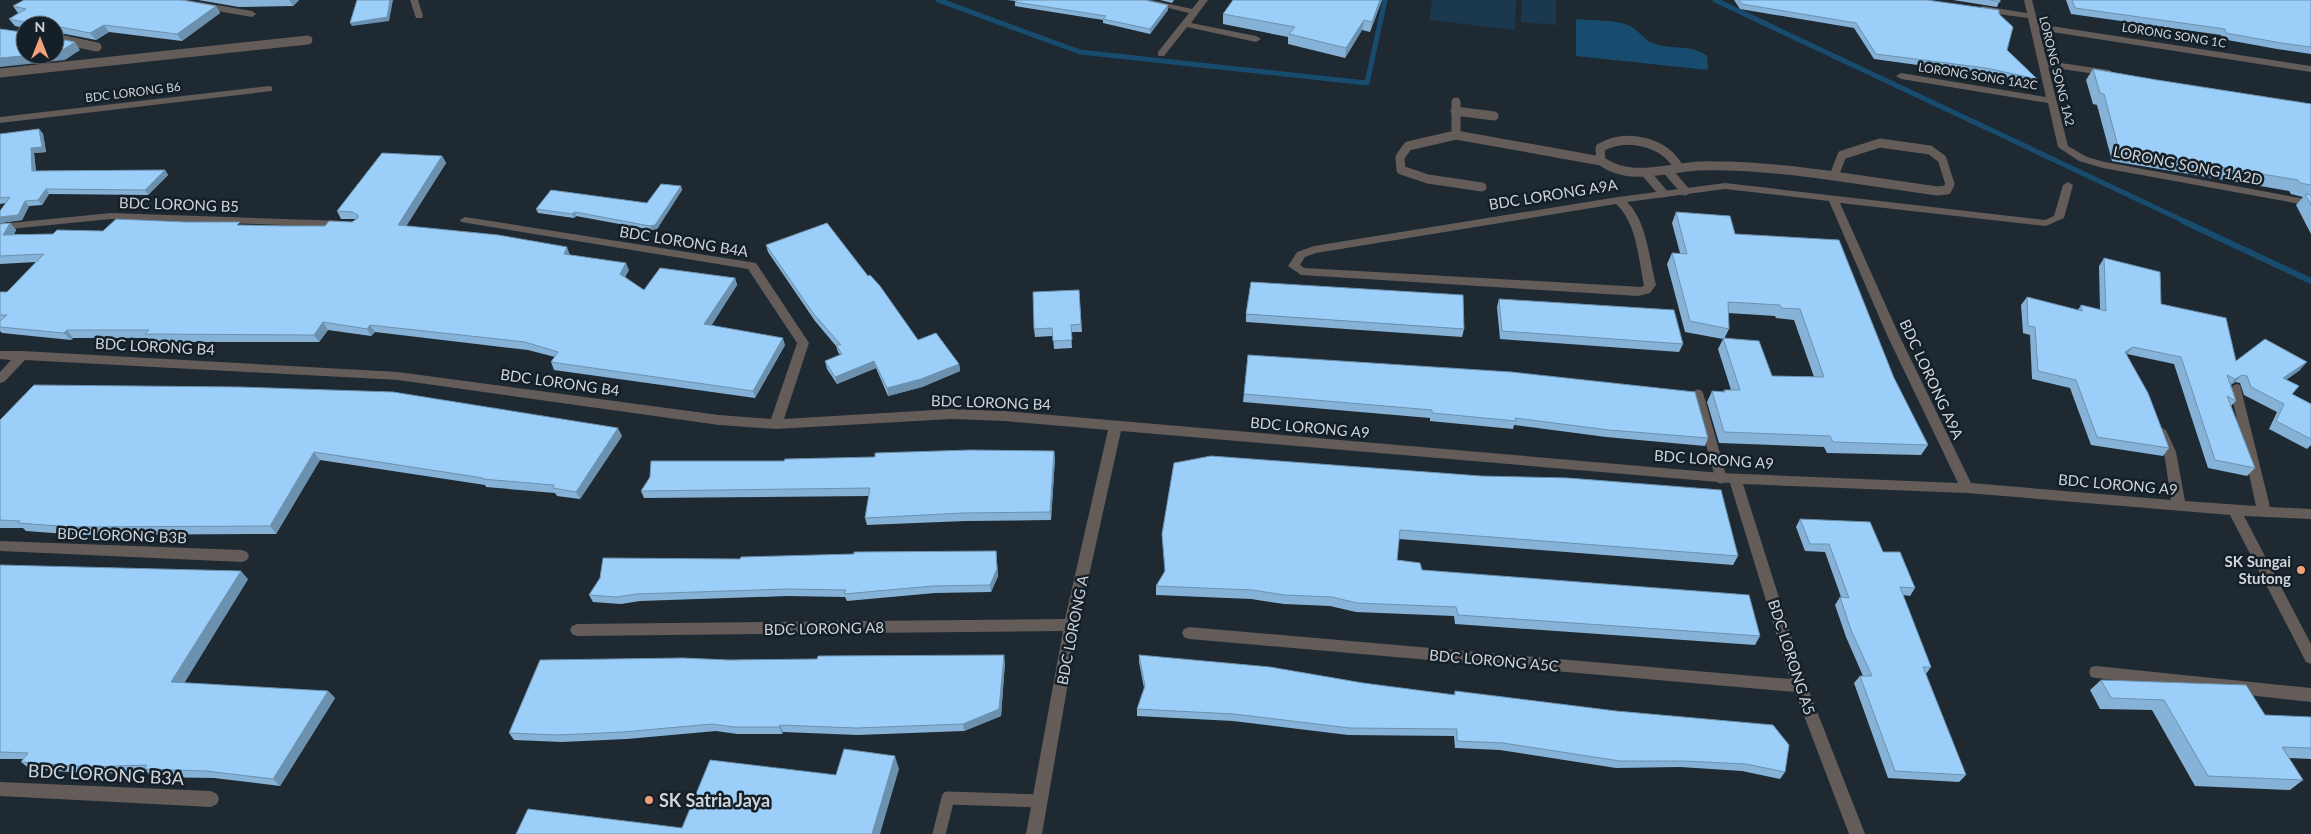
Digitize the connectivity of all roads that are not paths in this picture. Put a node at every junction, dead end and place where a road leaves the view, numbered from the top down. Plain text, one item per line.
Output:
1 (172, 0) edge
2 (414, 0) edge
3 (1139, 0) edge
4 (1204, 0) edge
5 (2028, 0) edge
6 (1972, 7) edge
7 (1194, 12) junction
8 (252, 14) dead end
9 (418, 16) dead end
10 (2031, 16) junction
11 (1185, 24) junction
12 (2034, 26) junction
13 (1256, 39) dead end
14 (65, 40) edge
15 (308, 40) dead end
16 (97, 47) dead end
17 (1161, 54) dead end
18 (2043, 63) junction
19 (2311, 70) edge
20 (0, 74) edge
21 (2119, 75) edge
22 (1901, 76) dead end
23 (269, 89) dead end
24 (2052, 101) junction
25 (1494, 116) dead end
26 (0, 120) edge
27 (1456, 135) junction
28 (2063, 147) joint
29 (1601, 161) junction
30 (1679, 168) junction
31 (1667, 170) junction
32 (1646, 173) junction
33 (1834, 176) junction
34 (2068, 185) dead end
35 (1482, 187) dead end
36 (1685, 191) junction
37 (1663, 193) junction
38 (1618, 200) junction
39 (1834, 200) junction
40 (2311, 203) edge
41 (465, 220) dead end
42 (356, 224) edge
43 (0, 227) edge
44 (0, 355) edge
45 (23, 355) junction
46 (0, 379) edge
47 (2236, 388) edge
48 (1698, 395) edge
49 (2156, 418) edge
50 (776, 424) junction
51 (1115, 427) junction
52 (1728, 478) junction
53 (1967, 488) junction
54 (2179, 506) junction
55 (2234, 510) junction
56 (2264, 511) junction
57 (2311, 514) edge
58 (0, 546) edge
59 (242, 556) dead end
60 (1071, 625) junction
61 (577, 630) dead end
62 (1189, 633) dead end
63 (2311, 658) edge
64 (2096, 672) dead end
65 (1800, 686) junction
66 (2311, 695) edge
67 (0, 789) edge
68 (211, 799) dead end
69 (1040, 800) junction
70 (939, 834) edge
71 (1034, 834) edge
72 (1857, 834) edge

1 - 8 street
2 - 9 street
3 - 7 street
4 - 7 street
5 - 10 street, LORONG SONG 1A2
6 - 10 street
7 - 11 street
10 - 12 street, LORONG SONG 1A2
11 - 13 street
11 - 17 street
12 - 18 street, LORONG SONG 1A2
12 - 19 street, LORONG SONG 1C
14 - 16 lane
15 - 20 lane
18 - 21 street
18 - 24 street, LORONG SONG 1A2
22 - 24 street, LORONG SONG 1A2C
23 - 26 street, BDC LORONG B6
24 - 28 street, LORONG SONG 1A2
25 - 27 lane
27 - 29 lane
27 - 35 lane
28 - 40 street, LORONG SONG 1A2D
29 - 30 lane
29 - 32 lane
30 - 31 lane
30 - 33 lane
31 - 32 lane
31 - 36 lane
32 - 37 lane
33 - 33 lane
34 - 39 street, BDC LORONG A9A
36 - 37 street, BDC LORONG A9A
36 - 39 street, BDC LORONG A9A
37 - 38 street, BDC LORONG A9A
38 - 38 street, BDC LORONG A9A
39 - 53 street, BDC LORONG A9A
41 - 50 street, BDC LORONG B4A
42 - 43 street, BDC LORONG B5
44 - 45 street, BDC LORONG B4
45 - 46 street
45 - 50 street, BDC LORONG B4
47 - 56 street
48 - 52 lane
49 - 54 street
50 - 51 street, BDC LORONG B4
51 - 52 street, BDC LORONG A9
51 - 60 street, BDC LORONG A
52 - 53 street, BDC LORONG A9
52 - 65 street, BDC LORONG A5
53 - 54 street, BDC LORONG A9
54 - 55 street, BDC LORONG A9
55 - 56 street, BDC LORONG A9
55 - 63 street
56 - 57 street, BDC LORONG A9
58 - 59 street, BDC LORONG B3B
60 - 61 street, BDC LORONG A8
60 - 69 street, BDC LORONG A
62 - 65 street, BDC LORONG A5C
64 - 66 street
65 - 72 street, BDC LORONG A5
67 - 68 street, BDC LORONG B3A
69 - 70 lane
69 - 71 street, BDC LORONG A

